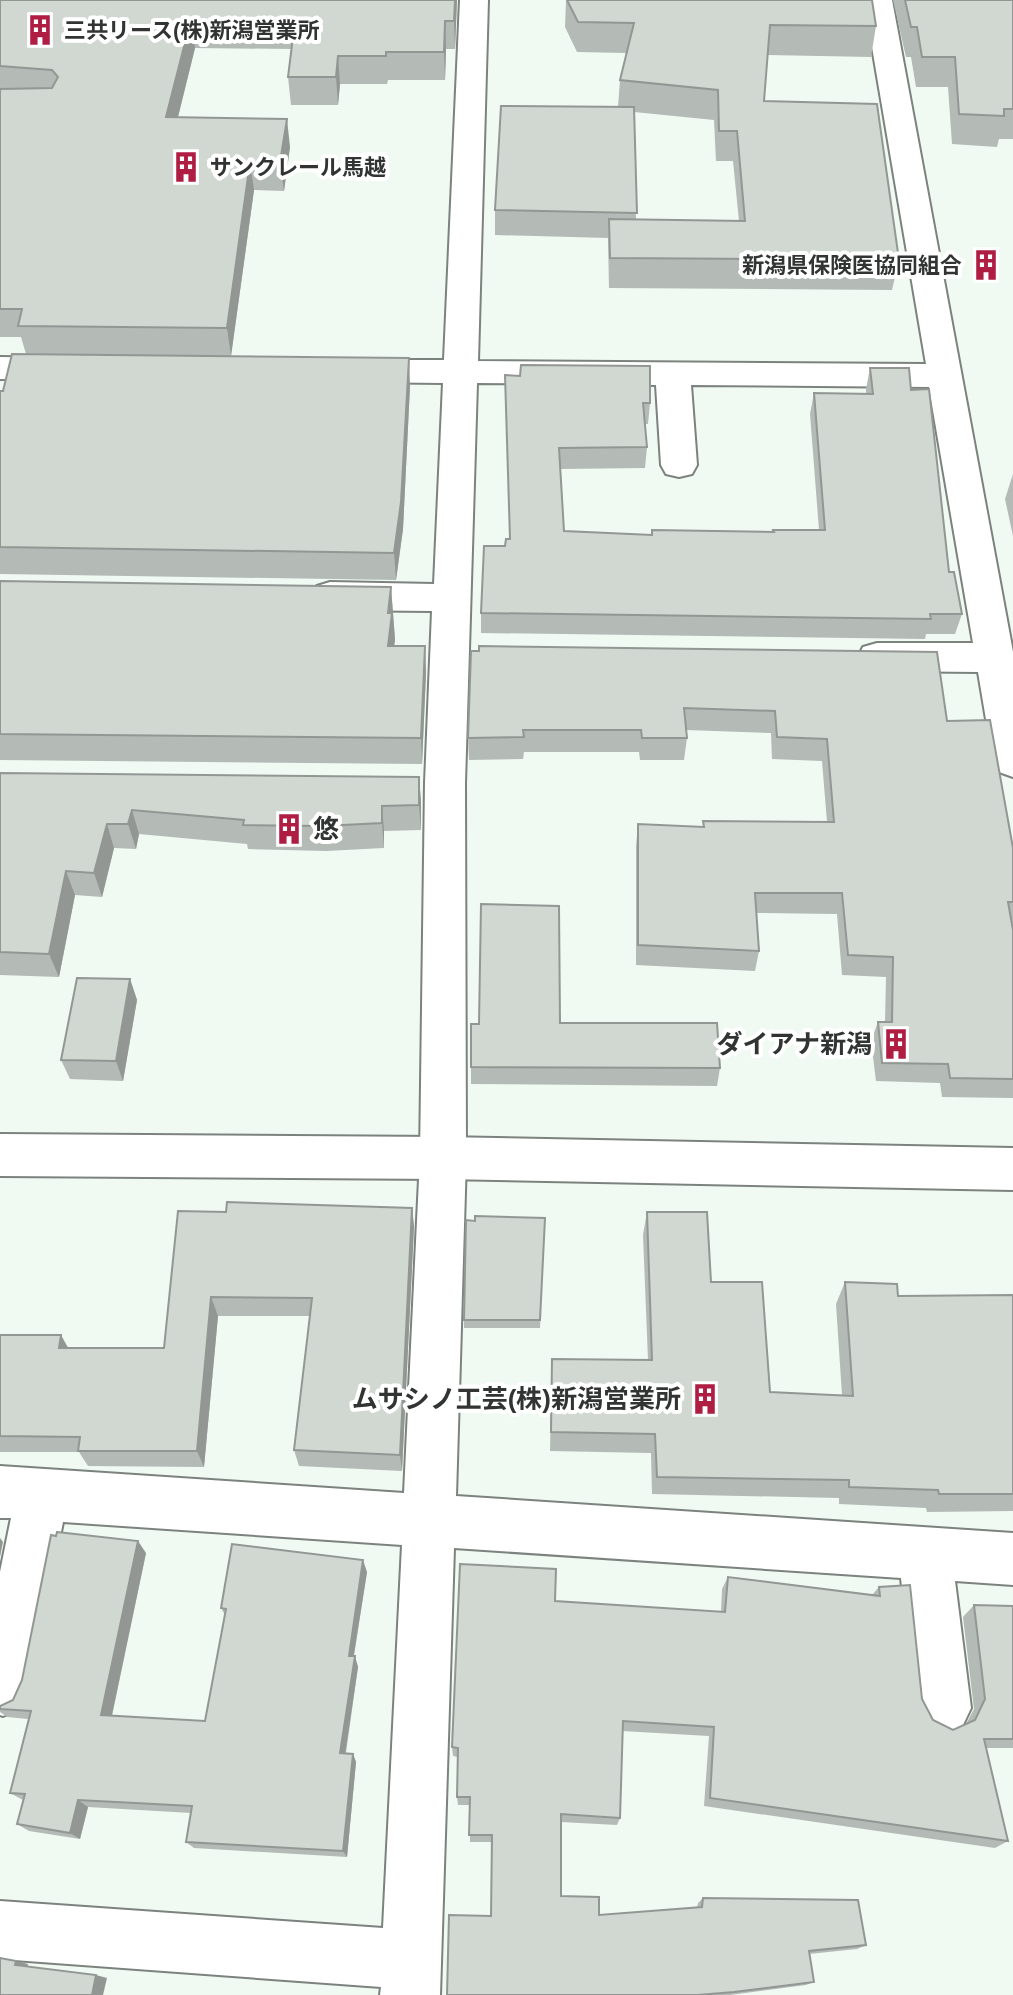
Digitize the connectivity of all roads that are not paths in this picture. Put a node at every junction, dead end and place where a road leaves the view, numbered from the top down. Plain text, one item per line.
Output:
1 (474, 0) edge
2 (878, 0) edge
3 (0, 368) edge
4 (96, 369) edge
5 (318, 371) edge
6 (462, 372) junction
7 (673, 374) junction
8 (944, 376) junction
9 (679, 465) dead end
10 (297, 596) edge
11 (454, 598) junction
12 (835, 656) edge
13 (994, 658) junction
14 (1013, 761) edge
15 (0, 1155) edge
16 (443, 1158) junction
17 (1013, 1169) edge
18 (21, 1494) edge
19 (429, 1522) junction
20 (925, 1554) junction
21 (1013, 1559) edge
22 (3, 1689) dead end
23 (943, 1708) dead end
24 (0, 1930) edge
25 (411, 1978) edge

1 - 6 street
2 - 8 street
3 - 4 street
5 - 6 street
6 - 7 street
6 - 11 street
7 - 8 street
7 - 9 street
8 - 13 street
10 - 11 street
11 - 16 street
12 - 13 street
13 - 14 street
15 - 16 street
16 - 17 street
16 - 19 street
18 - 19 street
18 - 22 street
19 - 20 street
19 - 25 street
20 - 21 street
20 - 23 street
24 - 25 street

